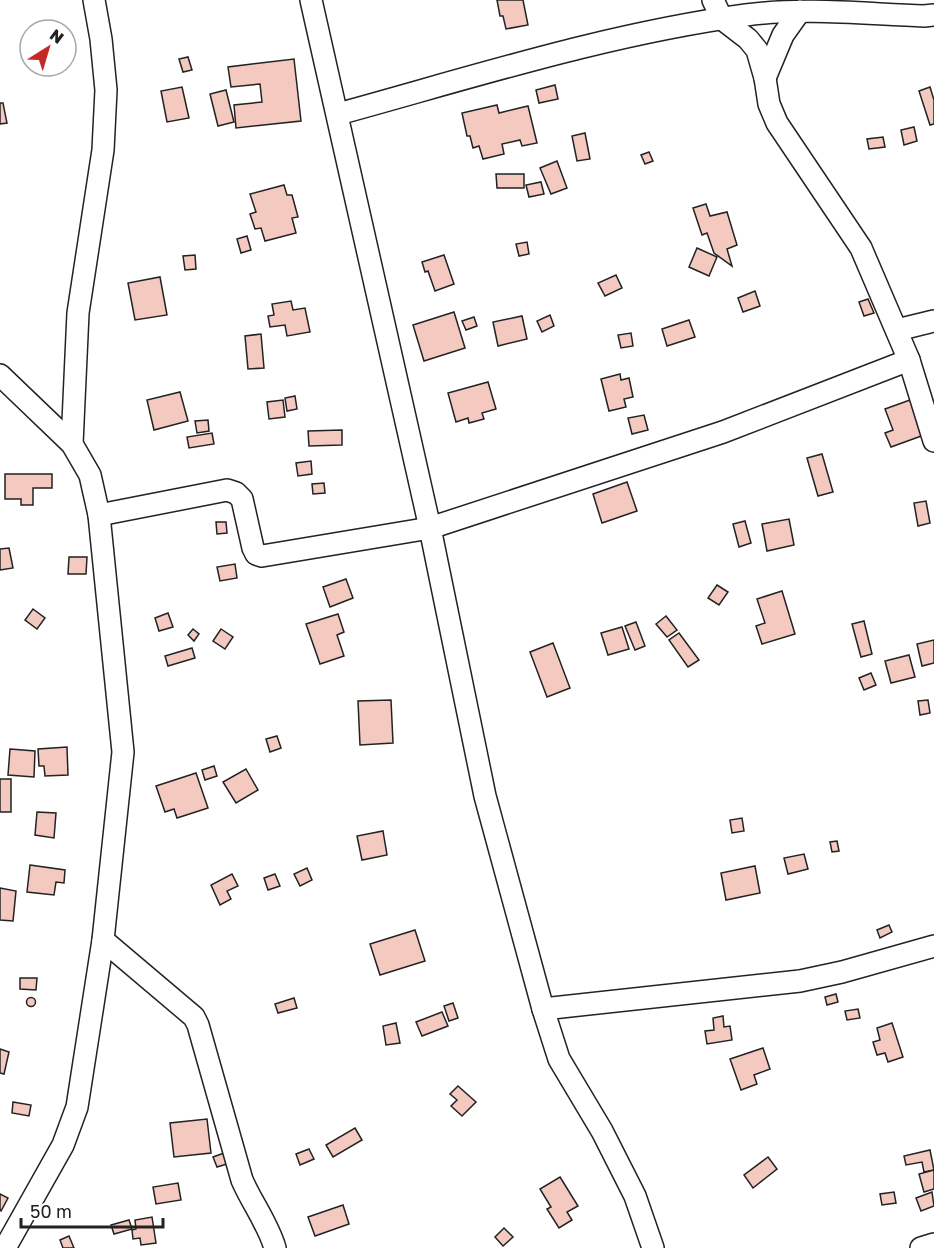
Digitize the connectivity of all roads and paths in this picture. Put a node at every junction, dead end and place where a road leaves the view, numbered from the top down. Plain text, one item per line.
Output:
1 (94, 0) edge
2 (311, 0) edge
3 (712, 0) edge
4 (800, 11) junction
5 (934, 15) edge
6 (722, 19) junction
7 (765, 78) junction
8 (338, 114) junction
9 (934, 321) edge
10 (897, 330) junction
11 (909, 360) junction
12 (0, 375) edge
13 (934, 441) edge
14 (72, 444) junction
15 (99, 514) junction
16 (430, 528) junction
17 (103, 940) junction
18 (934, 946) edge
19 (543, 1009) junction
20 (934, 1244) edge
21 (5, 1248) edge
22 (275, 1248) edge
23 (653, 1248) edge
24 (921, 1248) edge

1 - 14 street
2 - 8 street
3 - 6 street
4 - 5 street
4 - 6 street
4 - 7 street
6 - 7 street
6 - 8 street
7 - 10 street
8 - 16 street
9 - 10 street
10 - 11 street
11 - 13 street
11 - 16 street
12 - 14 street
14 - 15 street
15 - 16 street
15 - 17 street
16 - 19 street
17 - 21 street
17 - 22 street
18 - 19 street
19 - 23 street
20 - 24 street

